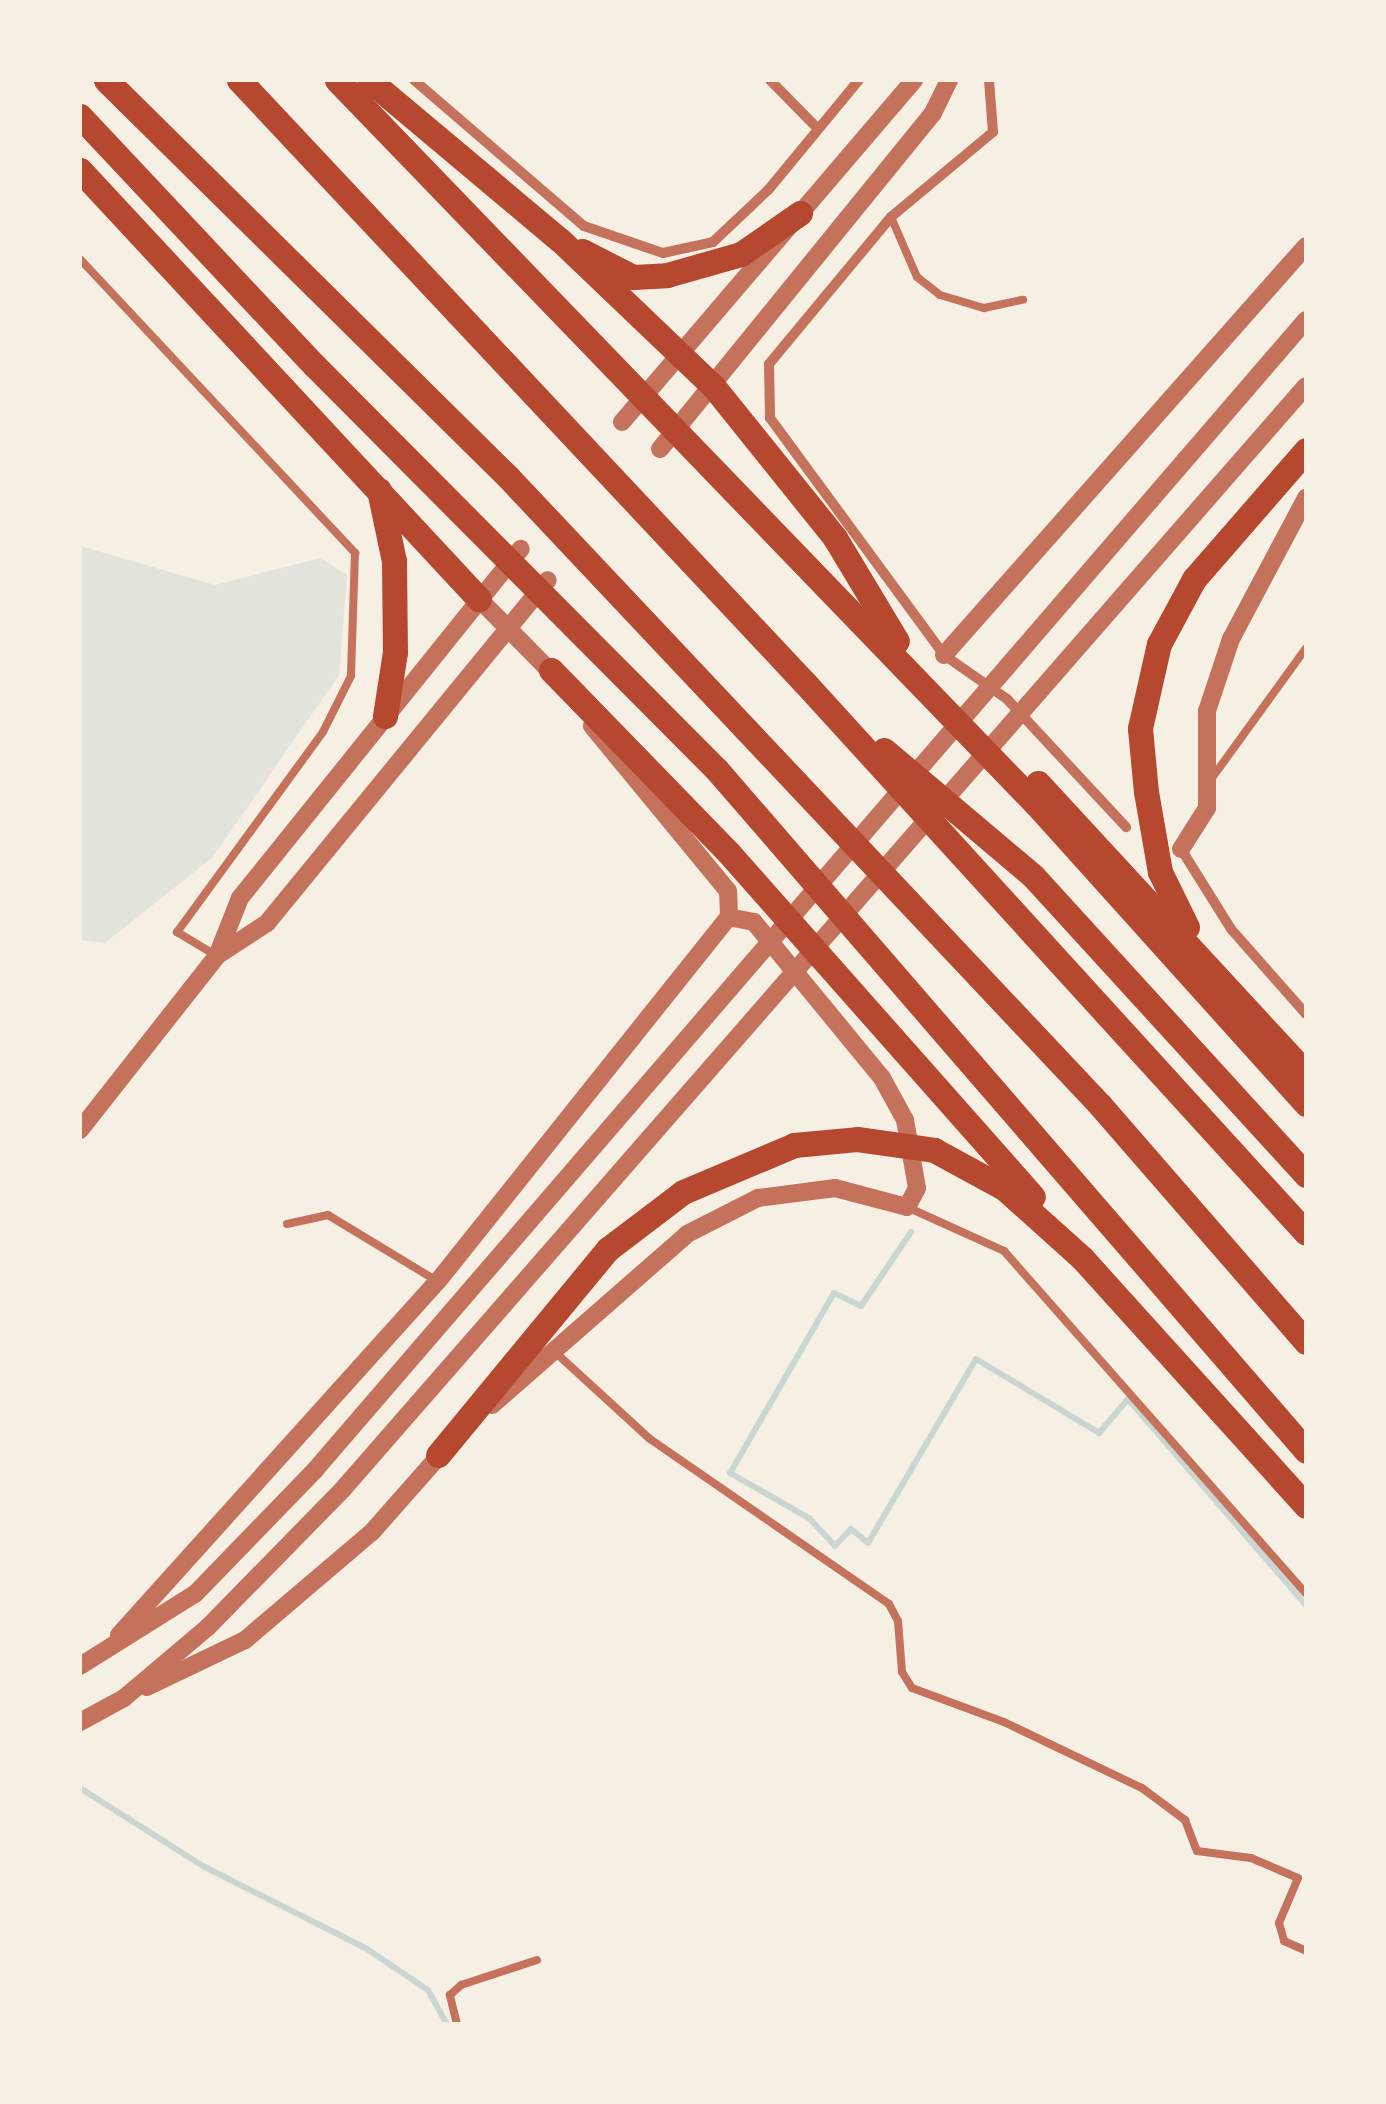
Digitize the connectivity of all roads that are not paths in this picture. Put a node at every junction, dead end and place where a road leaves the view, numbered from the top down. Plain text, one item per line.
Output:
1 (106, 80) edge
2 (239, 80) edge
3 (337, 80) edge
4 (369, 80) edge
5 (414, 80) edge
6 (770, 80) edge
7 (859, 80) edge
8 (914, 80) edge
9 (949, 80) edge
10 (989, 80) edge
11 (80, 116) edge
12 (817, 128) junction
13 (80, 170) edge
14 (800, 212) junction
15 (891, 217) junction
16 (560, 240) junction
17 (1306, 246) edge
18 (80, 258) edge
19 (1023, 300) dead end
20 (1306, 320) edge
21 (678, 360) junction
22 (712, 386) junction
23 (1306, 386) edge
24 (622, 422) dead end
25 (660, 449) dead end
26 (1306, 450) edge
27 (379, 490) junction
28 (1306, 498) edge
29 (522, 549) dead end
30 (548, 580) dead end
31 (479, 599) junction
32 (510, 627) junction
33 (1306, 648) edge
34 (944, 654) junction
35 (550, 670) junction
36 (804, 682) junction
37 (385, 716) junction
38 (1208, 782) junction
39 (1126, 827) dead end
40 (1181, 849) joint
41 (729, 917) junction
42 (1198, 950) junction
43 (217, 956) junction
44 (1306, 1014) edge
45 (1306, 1074) edge
46 (1306, 1104) edge
47 (80, 1130) edge
48 (1306, 1175) edge
49 (907, 1206) junction
50 (286, 1224) dead end
51 (1306, 1233) edge
52 (1082, 1258) junction
53 (438, 1281) junction
54 (1306, 1342) edge
55 (552, 1350) junction
56 (1306, 1451) edge
57 (438, 1455) junction
58 (1306, 1506) edge
59 (1306, 1592) edge
60 (101, 1653) junction
61 (80, 1666) edge
62 (124, 1698) junction
63 (80, 1722) edge
64 (1306, 1951) edge
65 (537, 1960) dead end
66 (457, 2024) edge

1 - 54 highway
2 - 36 highway
3 - 46 highway
4 - 16 highway
5 - 12 street
6 - 12 street
7 - 12 street
8 - 14 street
9 - 22 street
10 - 15 street
11 - 56 highway
13 - 27 highway
14 - 16 highway
14 - 21 street
15 - 19 lane
15 - 34 street
16 - 21 highway
17 - 34 street
18 - 43 lane
20 - 60 street
21 - 22 highway
21 - 24 street
22 - 25 street
22 - 42 highway
23 - 62 street
26 - 42 highway
27 - 31 highway
27 - 37 highway
28 - 38 street
29 - 31 street
30 - 32 street
31 - 32 street
31 - 37 street
32 - 35 street
32 - 43 street
33 - 38 lane
34 - 39 street
35 - 41 street
35 - 52 highway
36 - 48 highway
36 - 51 highway
37 - 43 street
38 - 40 street
40 - 44 street
41 - 49 street
41 - 53 street
42 - 45 highway
43 - 47 street
49 - 55 street
49 - 59 lane
50 - 53 lane
52 - 57 highway
52 - 58 highway
53 - 60 street
55 - 57 street
55 - 64 lane
57 - 62 street
60 - 61 street
62 - 63 street
65 - 66 lane

